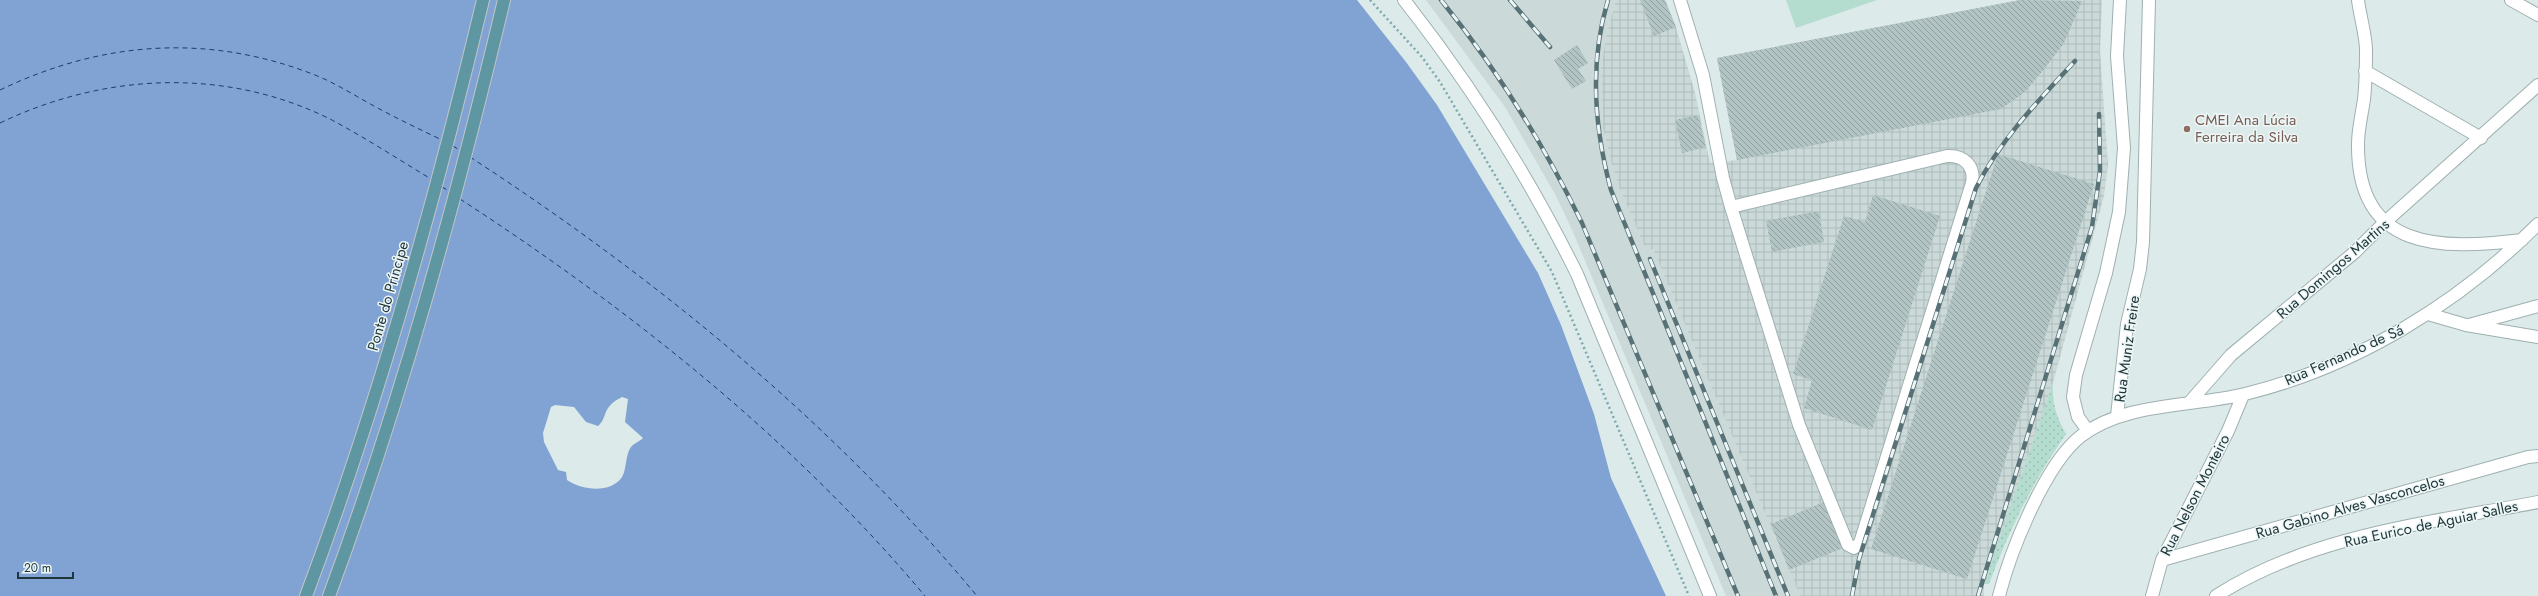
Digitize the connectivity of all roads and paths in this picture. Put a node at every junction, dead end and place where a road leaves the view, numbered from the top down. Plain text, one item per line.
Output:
1 (483, 0) edge
2 (504, 0) edge
3 (1370, 0) edge
4 (1404, 0) edge
5 (1680, 0) edge
6 (2120, 0) edge
7 (2149, 0) edge
8 (2358, 0) edge
9 (2511, 0) edge
10 (2538, 15) edge
11 (2366, 71) junction
12 (2538, 85) edge
13 (2481, 138) junction
14 (1731, 207) junction
15 (2384, 223) junction
16 (2538, 224) edge
17 (2538, 234) edge
18 (2522, 240) junction
19 (2538, 306) edge
20 (2428, 314) junction
21 (2466, 325) junction
22 (2538, 337) edge
23 (2243, 394) junction
24 (2189, 403) junction
25 (2117, 416) junction
26 (2088, 431) junction
27 (2538, 456) edge
28 (2538, 502) edge
29 (2162, 560) junction
30 (306, 596) edge
31 (328, 596) edge
32 (1689, 596) edge
33 (1710, 596) edge
34 (1999, 596) edge
35 (2152, 596) edge
36 (2216, 596) edge

1 - 30 main road, Ponte do Príncipe
2 - 31 main road
3 - 32 path
4 - 33 street
5 - 14 street
6 - 26 street
7 - 25 street, Rua Muniz Freire
8 - 11 street
9 - 10 street
11 - 13 street
11 - 15 street
12 - 13 street, Rua Domingos Martins
13 - 15 street, Rua Domingos Martins
14 - 14 street
15 - 18 street
15 - 24 street, Rua Domingos Martins
16 - 18 street, Rua Fernando de Sá
17 - 18 street
18 - 20 street, Rua Fernando de Sá
19 - 21 street
20 - 21 street
20 - 23 street, Rua Fernando de Sá
21 - 22 street
23 - 24 street, Rua Fernando de Sá
23 - 29 street, Rua Nelson Monteiro
24 - 25 street, Rua Fernando de Sá
25 - 26 street, Rua Muniz Freire
26 - 34 street, Rua Muniz Freire
27 - 29 street, Rua Gabino Alves Vasconcelos
28 - 36 street, Rua Eurico de Aguiar Salles
29 - 35 street, Rua Nelson Monteiro

